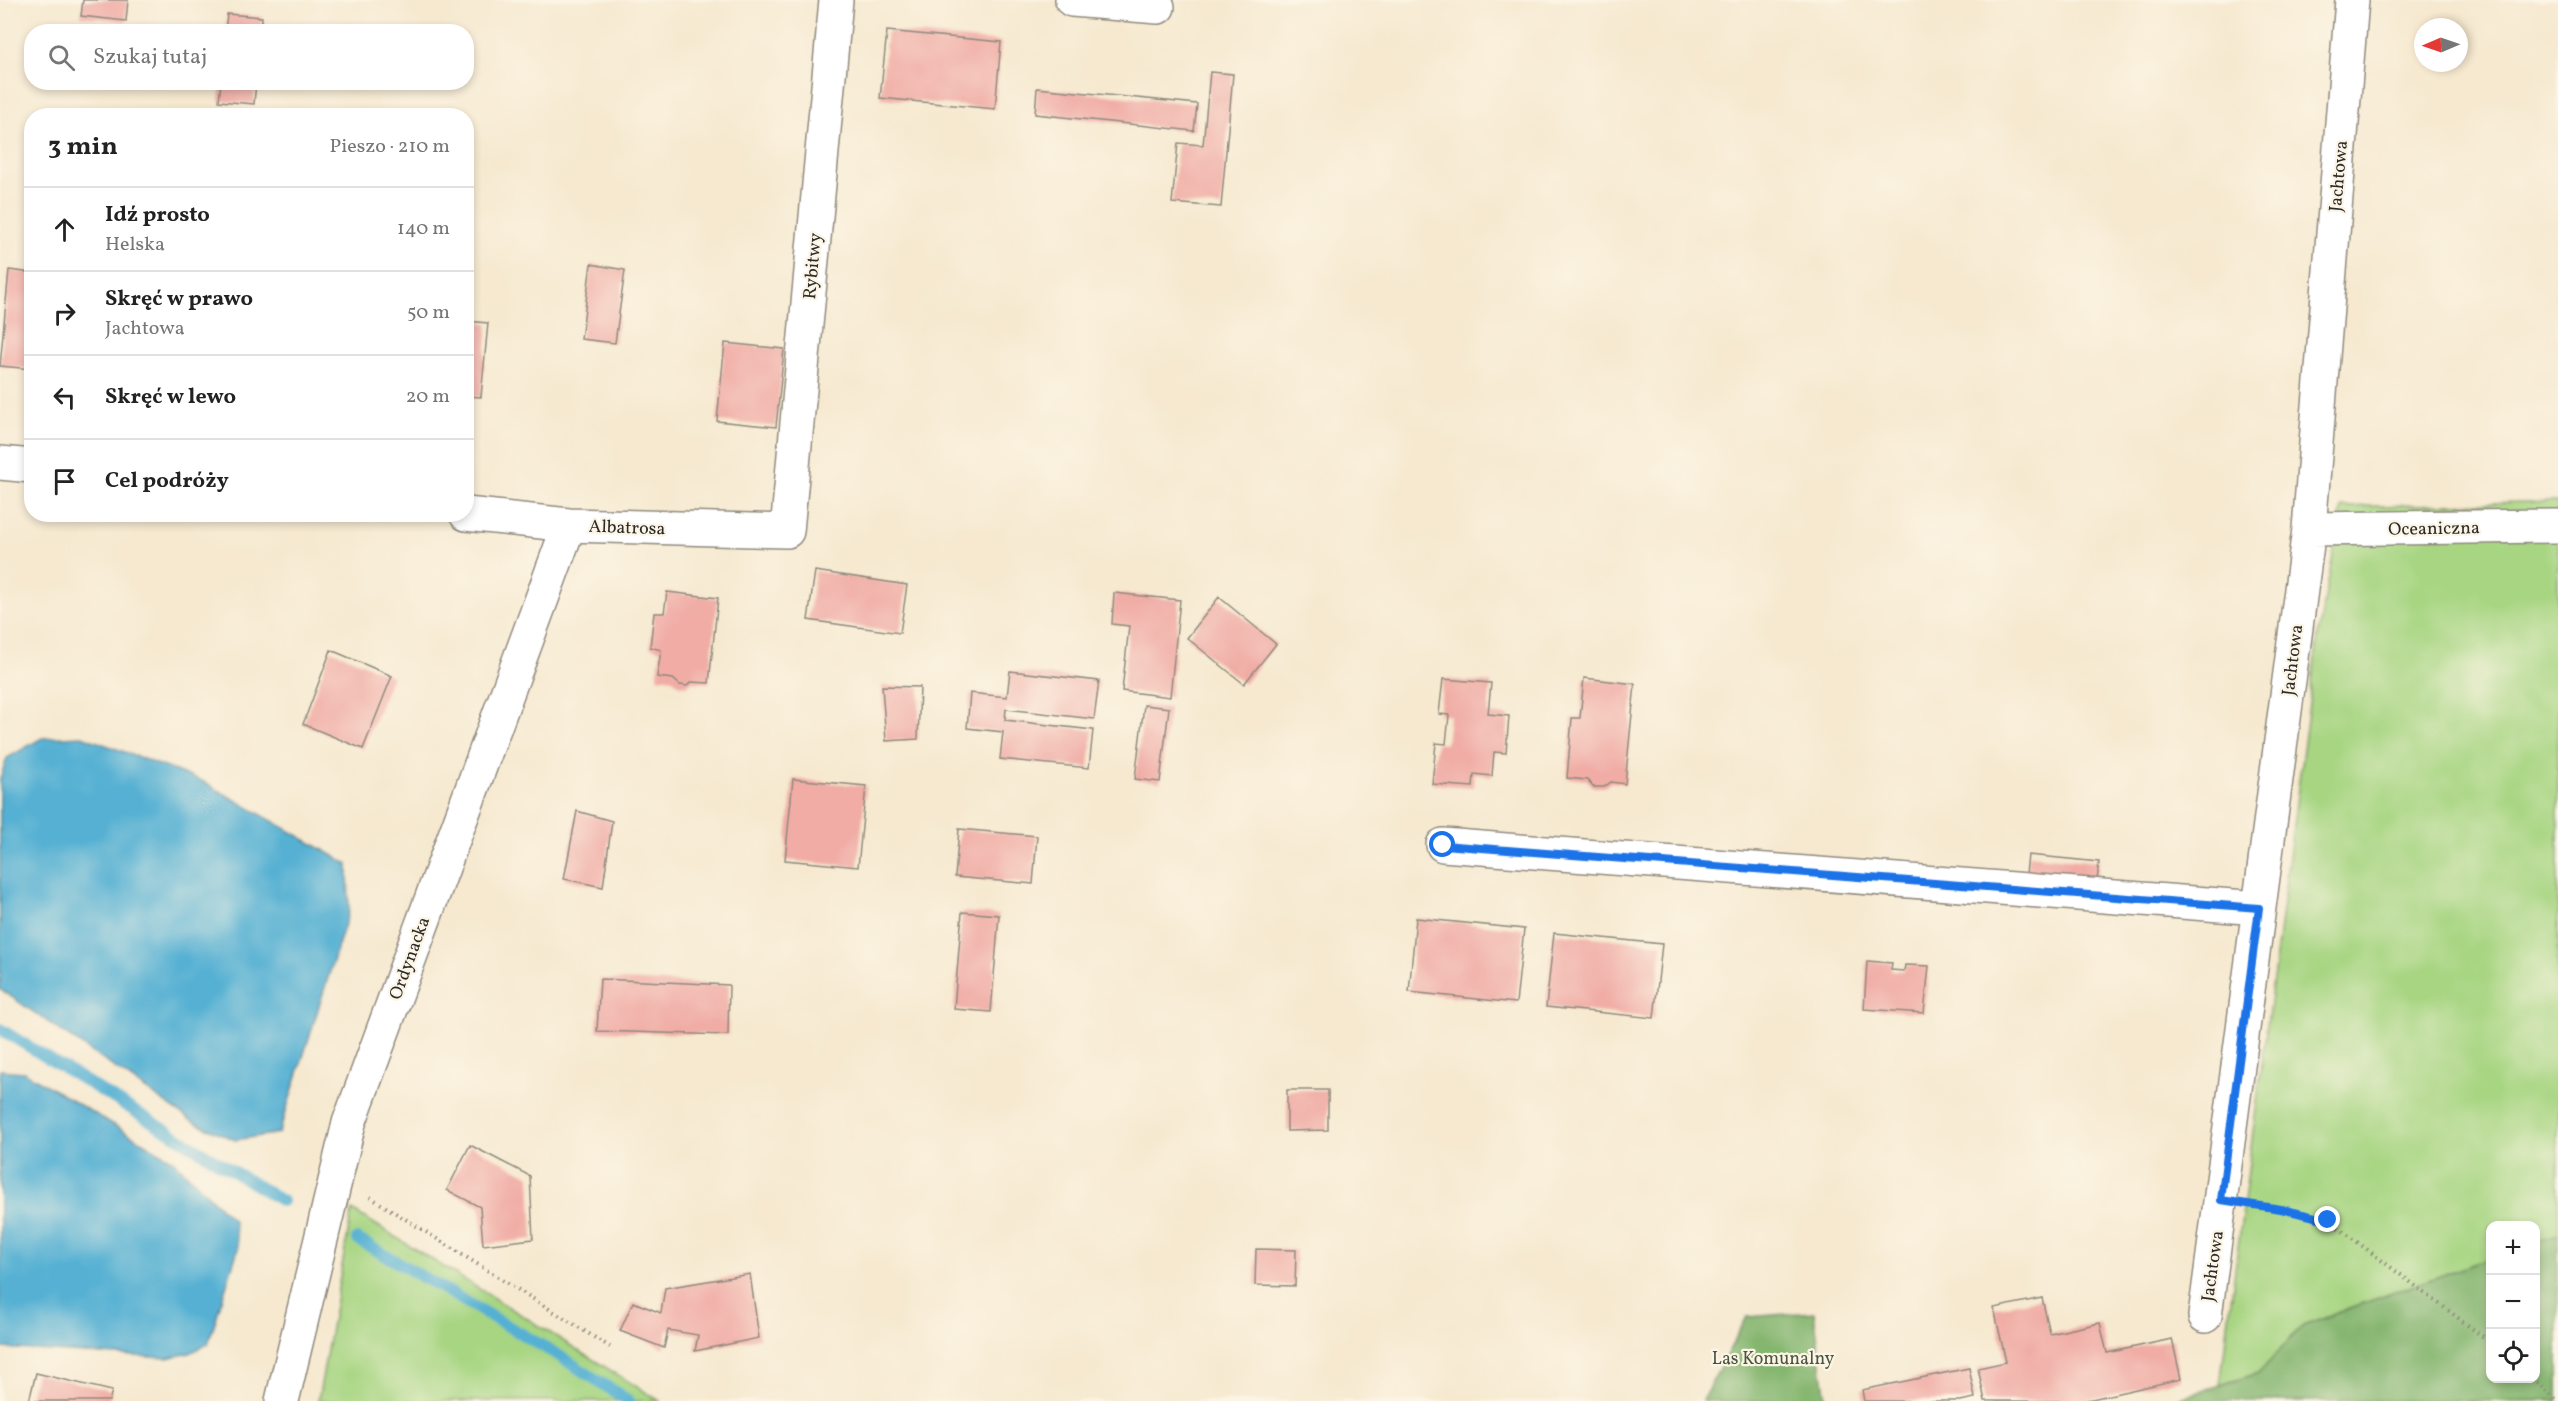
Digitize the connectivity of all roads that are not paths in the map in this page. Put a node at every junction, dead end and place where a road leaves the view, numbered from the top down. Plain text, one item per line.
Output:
1 (836, 0) edge
2 (1072, 0) edge
3 (2352, 0) edge
4 (1158, 7) dead end
5 (0, 463) edge
6 (24, 465) edge
7 (474, 515) edge
8 (568, 525) junction
9 (2558, 526) edge
10 (2309, 530) junction
11 (788, 531) joint
12 (1443, 845) dead end
13 (2259, 908) junction
14 (2205, 1316) dead end
15 (282, 1401) edge

1 - 11 street, Rybitwy
2 - 4 street
3 - 10 street, Jachtowa
5 - 6 street
7 - 8 street, Albatrosa
8 - 11 street, Albatrosa
8 - 15 street, Ordynacka
9 - 10 street, Oceaniczna
10 - 13 street, Jachtowa
12 - 13 street
13 - 14 street, Jachtowa

